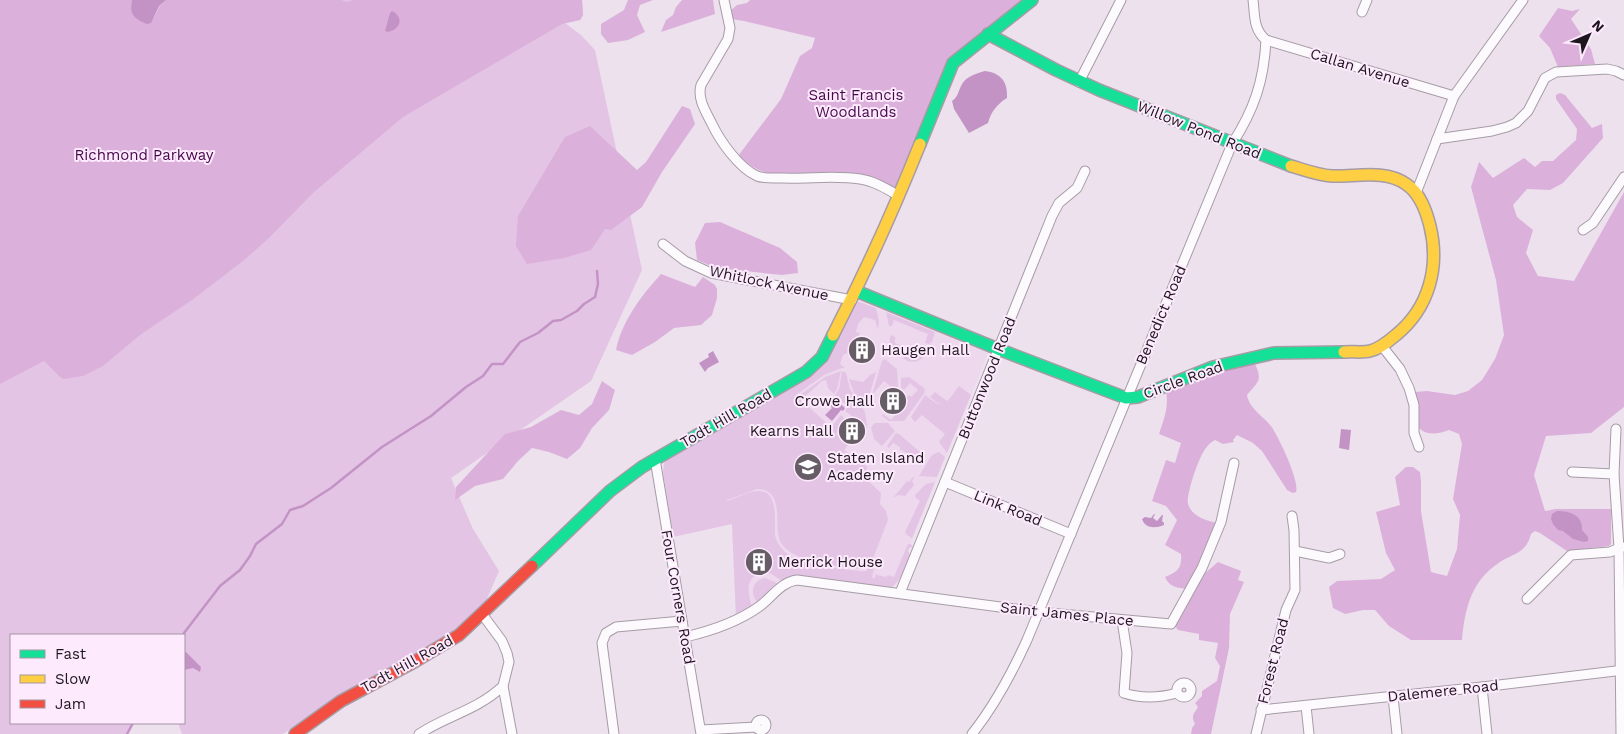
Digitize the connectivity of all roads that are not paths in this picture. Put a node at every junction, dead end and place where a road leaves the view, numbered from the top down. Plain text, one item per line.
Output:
1 (724, 0) edge
2 (1032, 0) edge
3 (1121, 0) edge
4 (1254, 0) edge
5 (1367, 0) edge
6 (1521, 1) edge
7 (1362, 12) dead end
8 (988, 34) junction
9 (1266, 40) junction
10 (1624, 75) edge
11 (1079, 82) junction
12 (1454, 96) junction
13 (1436, 139) junction
14 (1232, 144) junction
15 (1086, 171) dead end
16 (1624, 177) edge
17 (1416, 193) junction
18 (899, 196) junction
19 (1583, 230) dead end
20 (663, 244) dead end
21 (854, 295) junction
22 (1382, 346) junction
23 (998, 348) junction
24 (1126, 398) junction
25 (1616, 430) dead end
26 (1419, 447) dead end
27 (655, 459) junction
28 (1234, 463) dead end
29 (1572, 472) dead end
30 (1614, 474) junction
31 (945, 482) junction
32 (1292, 516) dead end
33 (1070, 534) junction
34 (1622, 547) edge
35 (1295, 551) junction
36 (1340, 554) dead end
37 (900, 593) junction
38 (1526, 599) dead end
39 (1038, 612) junction
40 (482, 614) junction
41 (1122, 620) junction
42 (682, 622) junction
43 (685, 637) junction
44 (1622, 671) edge
45 (503, 686) junction
46 (1482, 687) junction
47 (1178, 693) dead end
48 (1393, 697) junction
49 (1306, 706) junction
50 (1261, 710) junction
51 (756, 727) dead end
52 (701, 732) edge
53 (295, 734) edge
54 (419, 734) edge
55 (512, 734) edge
56 (614, 734) edge
57 (972, 734) edge
58 (1256, 734) edge
59 (1309, 734) edge
60 (1397, 734) edge
61 (1487, 734) edge
62 (1621, 734) edge

1 - 18 street
2 - 8 street, Todt Hill Road
3 - 11 street
4 - 9 street
5 - 7 street
6 - 12 street
8 - 11 street, Willow Pond Road
8 - 18 street, Todt Hill Road
9 - 12 street, Callan Avenue
9 - 14 street, Benedict Road
10 - 13 street
11 - 14 street, Willow Pond Road
12 - 13 street
13 - 17 street
14 - 17 street, Willow Pond Road
14 - 24 street, Benedict Road
15 - 23 street, Buttonwood Road
16 - 19 street
17 - 22 street, Circle Road
18 - 21 street, Todt Hill Road
20 - 21 street, Whitlock Avenue
21 - 23 street, Circle Road
21 - 27 street, Todt Hill Road
22 - 24 street, Circle Road
22 - 26 street
23 - 24 street, Circle Road
23 - 31 street, Buttonwood Road
24 - 33 street, Benedict Road
25 - 30 street
27 - 40 street, Todt Hill Road
27 - 42 street, Four Corners Road
28 - 41 street, Saint James Place
29 - 30 street
30 - 34 street
31 - 33 street, Link Road
31 - 37 street, Buttonwood Road
32 - 35 street
33 - 39 street, Benedict Road
34 - 38 street
34 - 44 street
35 - 36 street
35 - 50 street, Forest Road
37 - 39 street, Saint James Place
37 - 43 street, Saint James Place
39 - 41 street, Saint James Place
39 - 57 street, Benedict Road
40 - 45 street
40 - 53 street, Todt Hill Road
41 - 47 street
42 - 43 street, Four Corners Road
42 - 56 street
43 - 52 street, Four Corners Road
44 - 46 street, Dalemere Road
44 - 62 street
45 - 54 street
45 - 55 street
46 - 48 street, Dalemere Road
46 - 61 street
48 - 49 street, Dalemere Road
48 - 60 street
49 - 50 street, Dalemere Road
49 - 59 street
50 - 58 street, Forest Road
51 - 52 street

